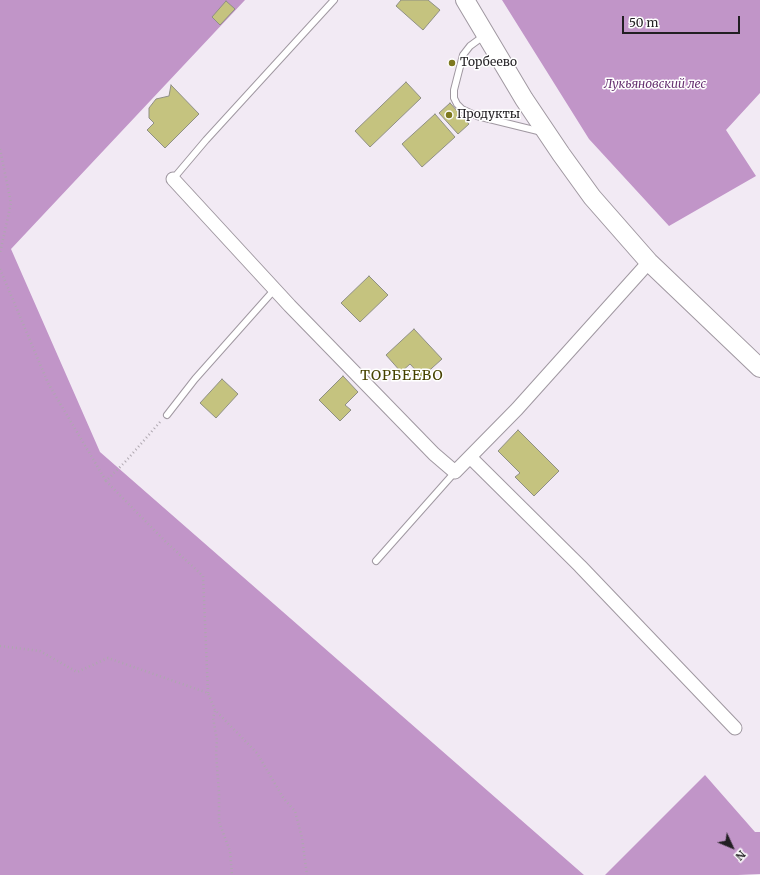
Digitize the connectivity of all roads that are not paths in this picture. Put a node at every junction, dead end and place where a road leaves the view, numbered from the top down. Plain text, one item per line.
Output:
1 (334, 0) edge
2 (465, 0) edge
3 (486, 35) junction
4 (546, 133) junction
5 (173, 179) joint
6 (650, 262) junction
7 (275, 289) junction
8 (760, 368) edge
9 (167, 415) road end
10 (470, 457) junction
11 (455, 472) junction
12 (376, 561) dead end
13 (735, 728) dead end

1 - 5 lane
2 - 3 main road
3 - 4 main road
3 - 4 lane
4 - 6 main road
5 - 7 street
6 - 8 main road
6 - 10 street
7 - 9 lane
7 - 11 street
10 - 11 street
10 - 13 street
11 - 12 lane

